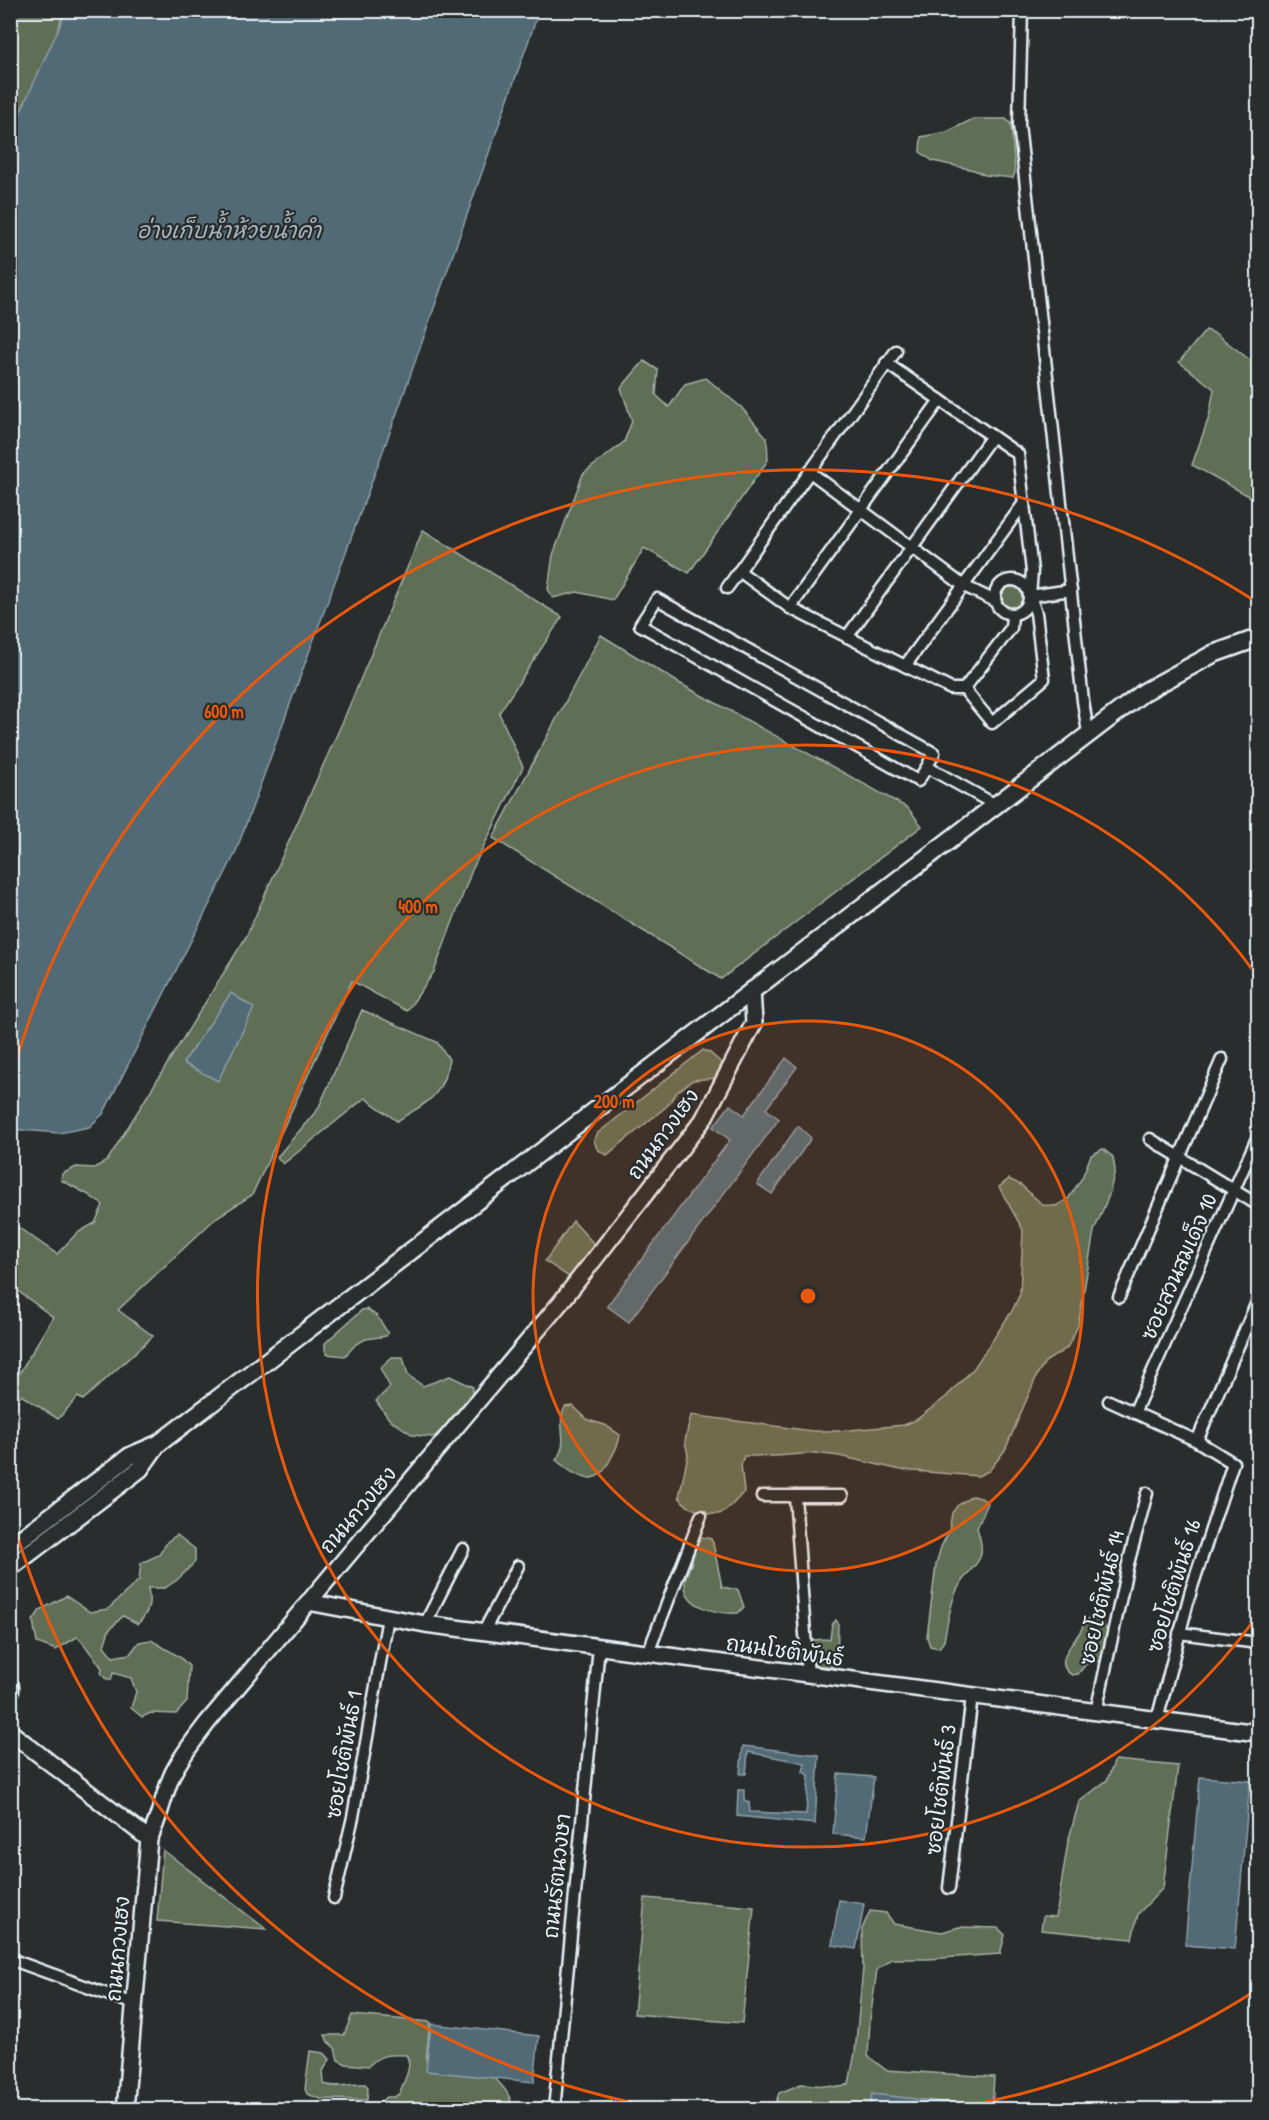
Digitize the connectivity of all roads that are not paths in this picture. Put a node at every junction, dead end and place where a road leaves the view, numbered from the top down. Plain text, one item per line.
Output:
1 (1022, 10) edge
2 (896, 351) dead end
3 (886, 363) junction
4 (939, 400) junction
5 (992, 436) junction
6 (810, 472) junction
7 (1024, 503) junction
8 (861, 510) junction
9 (912, 548) junction
10 (740, 571) junction
11 (964, 586) junction
12 (728, 588) dead end
13 (1071, 590) junction
14 (1030, 596) junction
15 (995, 601) junction
16 (790, 608) junction
17 (1012, 614) junction
18 (847, 637) junction
19 (1258, 638) edge
20 (905, 666) junction
21 (964, 689) junction
22 (1088, 733) junction
23 (927, 767) junction
24 (994, 804) junction
25 (752, 990) junction
26 (1222, 1059) dead end
27 (1258, 1136) edge
28 (1150, 1139) dead end
29 (1180, 1158) junction
30 (1235, 1191) junction
31 (1258, 1204) edge
32 (1119, 1297) dead end
33 (1258, 1300) edge
34 (1109, 1401) dead end
35 (1134, 1413) junction
36 (1197, 1441) junction
37 (158, 1444) junction
38 (1147, 1494) dead end
39 (762, 1496) dead end
40 (795, 1496) junction
41 (842, 1496) dead end
42 (701, 1516) dead end
43 (10, 1547) edge
44 (463, 1549) dead end
45 (518, 1566) dead end
46 (10, 1568) edge
47 (308, 1602) junction
48 (388, 1617) junction
49 (425, 1624) junction
50 (484, 1632) junction
51 (1179, 1633) junction
52 (1258, 1643) edge
53 (599, 1647) junction
54 (648, 1653) junction
55 (808, 1675) junction
56 (10, 1686) edge
57 (10, 1692) edge
58 (972, 1696) junction
59 (1096, 1712) junction
60 (1157, 1720) junction
61 (10, 1732) edge
62 (1258, 1733) edge
63 (149, 1839) junction
64 (949, 1888) dead end
65 (334, 1898) dead end
66 (10, 1959) edge
67 (135, 2004) junction
68 (125, 2109) edge
69 (554, 2109) edge

1 - 13 street
2 - 3 street
3 - 4 street
3 - 6 street
4 - 5 street
4 - 8 street
5 - 7 street
5 - 9 street
6 - 8 street
6 - 10 street
7 - 11 street
7 - 14 street
8 - 9 street
8 - 16 street
9 - 11 street
9 - 18 street
10 - 12 street
10 - 16 street
11 - 15 street
11 - 20 street
13 - 14 street
13 - 22 street
14 - 15 street
14 - 17 street
14 - 21 street
15 - 17 street
16 - 18 street
17 - 21 street
18 - 20 street
19 - 22 main road
20 - 21 street
22 - 24 main road
23 - 23 street
23 - 24 street
24 - 25 main road
25 - 37 main road
25 - 47 street, ถนนกวงเฮง
26 - 29 street
27 - 30 street, ซอยสวนสมเด็จ 10
28 - 29 street
29 - 30 street
29 - 32 street
30 - 31 street
30 - 35 street, ซอยสวนสมเด็จ 10
33 - 36 street
34 - 35 street
35 - 36 street
36 - 51 street, ซอยโชติพันธ์ 16
37 - 43 main road
37 - 46 main road
38 - 59 street, ซอยโชติพันธ์ 14
39 - 40 street
40 - 41 street
40 - 55 street
42 - 54 street
44 - 49 street
45 - 50 street
47 - 48 street, ถนนโชติพันธ์
47 - 63 street, ถนนกวงเฮง
48 - 49 street, ถนนโชติพันธ์
48 - 65 street, ซอยโชติพันธ์ 1
49 - 50 street, ถนนโชติพันธ์
50 - 53 street, ถนนโชติพันธ์
51 - 52 street
51 - 60 street, ซอยโชติพันธ์ 16
53 - 54 street, ถนนโชติพันธ์
53 - 69 street, ถนนรัตนวงษา
54 - 55 street, ถนนโชติพันธ์
55 - 58 street, ถนนโชติพันธ์
56 - 57 main road
58 - 59 street, ถนนโชติพันธ์
58 - 64 street, ซอยโชติพันธ์ 3
59 - 60 street, ถนนโชติพันธ์
60 - 62 street, ถนนโชติพันธ์
61 - 63 street
63 - 67 street, ถนนกวงเฮง
66 - 67 street
67 - 68 street, ถนนกวงเฮง

